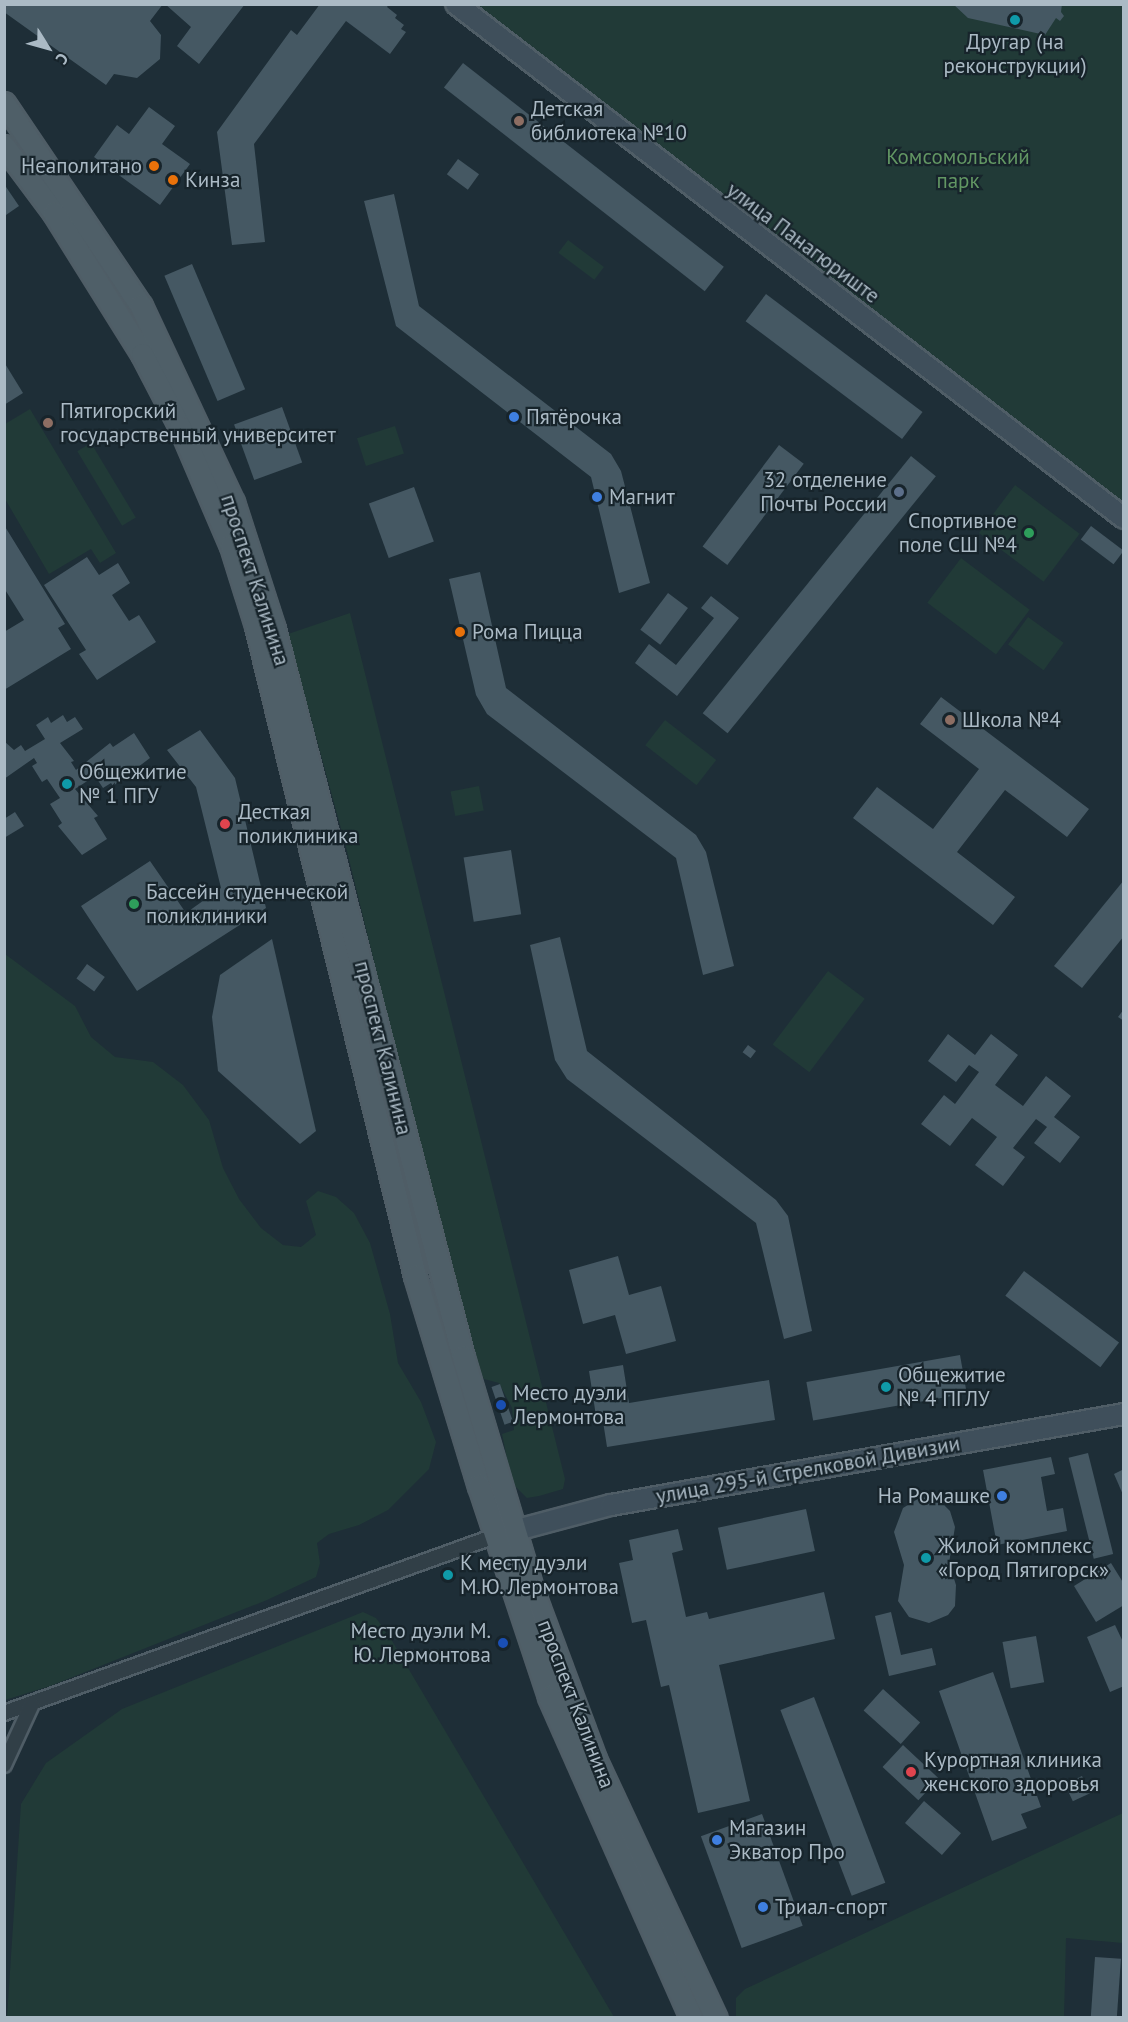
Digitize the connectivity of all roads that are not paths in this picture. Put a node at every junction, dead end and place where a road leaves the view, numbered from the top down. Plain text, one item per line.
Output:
1 (456, 4) edge
2 (4, 103) edge
3 (4, 146) edge
4 (1124, 518) edge
5 (440, 1270) junction
6 (415, 1276) junction
7 (1124, 1414) edge
8 (504, 1533) junction
9 (32, 1704) junction
10 (4, 1713) edge
11 (4, 1765) edge
12 (692, 2018) edge
13 (716, 2018) edge

1 - 4 street, улица Панагюриште
2 - 5 main road, проспект Калинина
3 - 6 main road, проспект Калинина
5 - 6 main road
5 - 8 main road, проспект Калинина
6 - 8 main road, проспект Калинина
7 - 8 street, улица 295-й Стрелковой Дивизии
8 - 9 street
8 - 12 main road, проспект Калинина
8 - 13 main road, проспект Калинина
9 - 10 street
9 - 11 street

